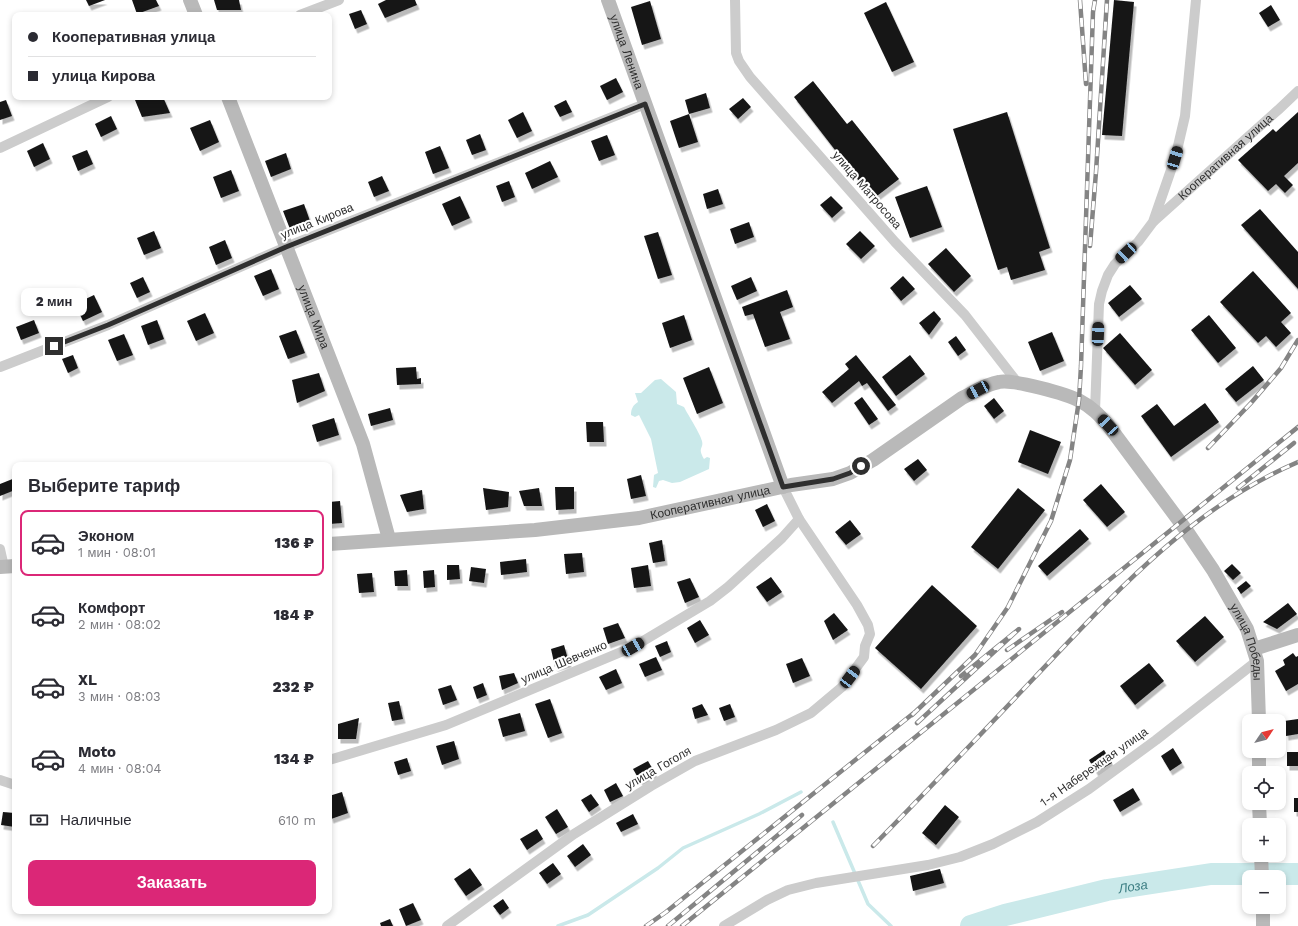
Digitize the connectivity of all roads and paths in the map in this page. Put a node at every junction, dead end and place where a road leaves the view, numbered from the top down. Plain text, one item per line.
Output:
1 (190, 0) edge
2 (339, 0) edge
3 (608, 0) edge
4 (735, 0) edge
5 (1196, 0) edge
6 (195, 12) edge
7 (308, 12) edge
8 (1298, 91) edge
9 (102, 100) edge
10 (229, 100) edge
11 (645, 104) junction
12 (0, 148) edge
13 (1153, 222) junction
14 (286, 247) junction
15 (0, 367) edge
16 (1017, 382) junction
17 (1095, 411) junction
18 (1131, 458) joint
19 (783, 487) junction
20 (799, 519) junction
21 (389, 540) junction
22 (332, 544) edge
23 (0, 549) edge
24 (6, 567) edge
25 (1298, 635) edge
26 (1256, 655) junction
27 (1259, 714) edge
28 (332, 759) edge
29 (0, 780) edge
30 (12, 784) edge
31 (1263, 914) edge
32 (447, 926) edge
33 (724, 926) edge
34 (1263, 926) edge

1 - 6 main road
2 - 7 street
3 - 11 main road, улица Ленина
4 - 16 street, улица Матросова
5 - 13 street
8 - 13 street, Кооперативная улица
9 - 12 street
10 - 14 main road, улица Мира
11 - 14 street, улица Кирова
11 - 19 main road, улица Ленина
13 - 17 street
14 - 15 street, улица Кирова
14 - 21 main road, улица Мира
16 - 17 main road, Кооперативная улица
16 - 19 main road, Кооперативная улица
17 - 18 main road, Кооперативная улица
18 - 26 main road, улица Победы
19 - 20 street
19 - 21 main road, Кооперативная улица
20 - 28 street, улица Шевченко
20 - 32 street, улица Гоголя
21 - 22 main road, Кооперативная улица
23 - 24 street
25 - 26 main road
26 - 27 main road, улица Победы
26 - 33 street, 1-я Набережная улица
29 - 30 street
31 - 34 main road

